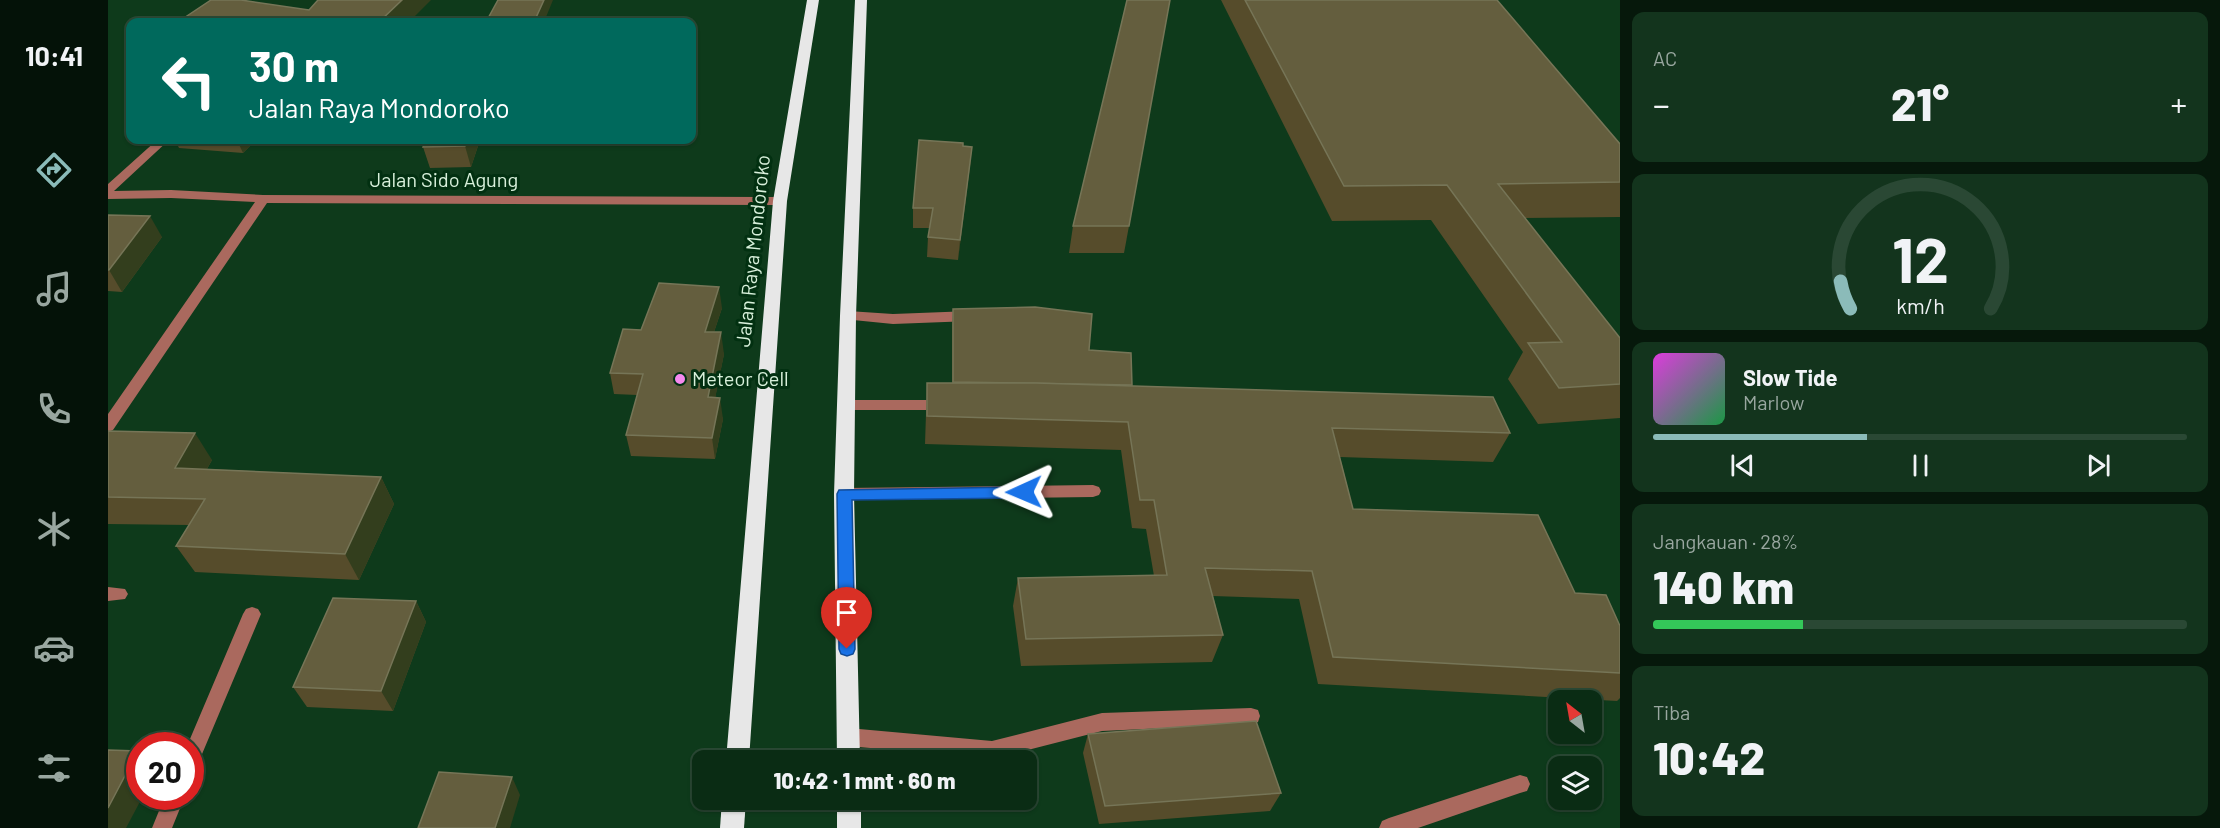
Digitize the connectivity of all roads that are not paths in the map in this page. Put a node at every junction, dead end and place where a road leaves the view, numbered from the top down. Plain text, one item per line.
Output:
1 (813, 0) edge
2 (861, 0) edge
3 (159, 144) edge
4 (108, 190) edge
5 (108, 195) edge
6 (263, 199) junction
7 (780, 201) junction
8 (848, 316) junction
9 (982, 316) edge
10 (846, 405) junction
11 (963, 405) edge
12 (108, 426) edge
13 (1093, 490) dead end
14 (844, 494) junction
15 (252, 614) dead end
16 (1251, 716) dead end
17 (202, 732) edge
18 (848, 737) junction
19 (738, 750) edge
20 (849, 750) edge
21 (1520, 784) dead end
22 (169, 810) edge
23 (733, 810) edge
24 (849, 810) edge
25 (162, 828) edge
26 (732, 828) edge
27 (849, 828) edge
28 (1389, 828) edge

1 - 7 highway, Jalan Raya Mondoroko
2 - 8 highway
3 - 4 street
5 - 6 street, Jalan Sido Agung
6 - 7 street, Jalan Sido Agung
6 - 12 street
7 - 19 highway, Jalan Raya Mondoroko
8 - 9 street
8 - 10 highway
10 - 11 street
10 - 14 highway
13 - 14 street
14 - 18 highway
15 - 17 street
16 - 18 street
18 - 20 highway
21 - 28 street
22 - 25 street
23 - 26 highway
24 - 27 highway

